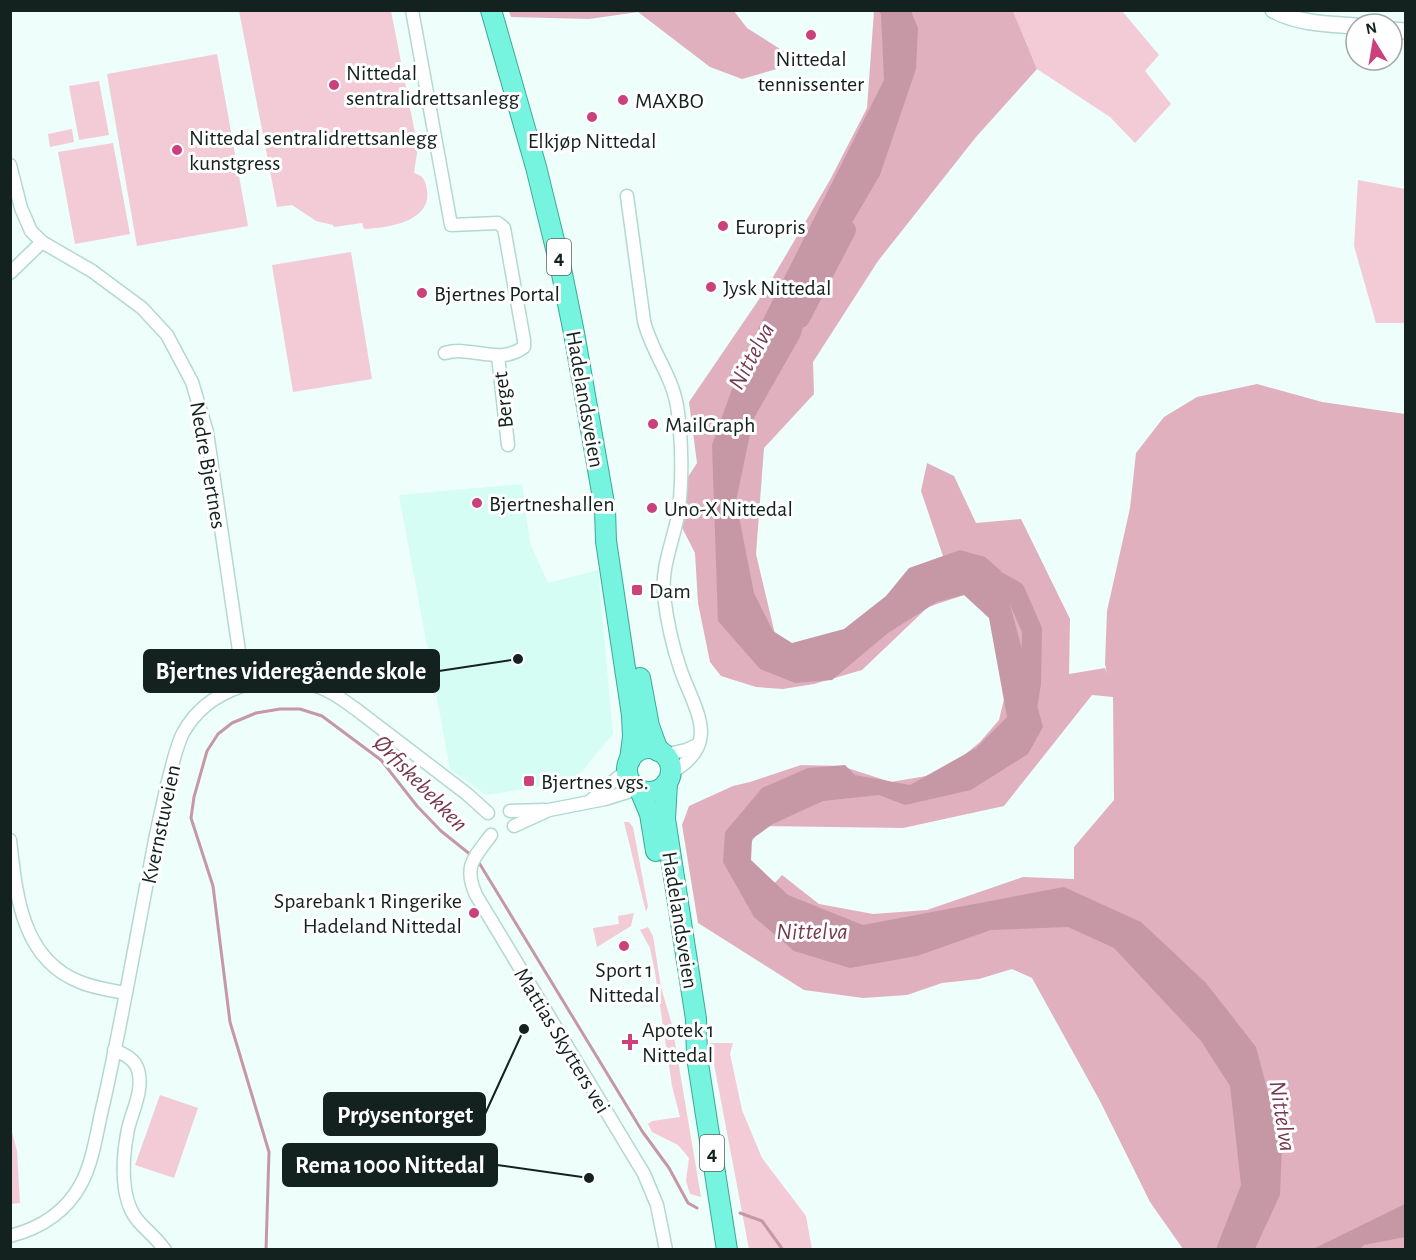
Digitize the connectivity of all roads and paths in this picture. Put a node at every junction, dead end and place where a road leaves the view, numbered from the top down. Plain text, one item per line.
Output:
1 (412, 10) edge
2 (491, 10) edge
3 (1273, 10) edge
4 (1344, 25) edge
5 (10, 165) edge
6 (627, 196) dead end
7 (42, 242) junction
8 (10, 273) edge
9 (445, 353) dead end
10 (498, 356) junction
11 (508, 445) dead end
12 (605, 508) junction
13 (244, 685) junction
14 (697, 745) junction
15 (628, 765) junction
16 (665, 765) junction
17 (638, 789) junction
18 (590, 801) junction
19 (549, 810) junction
20 (510, 811) dead end
21 (488, 813) dead end
22 (514, 826) dead end
23 (491, 835) dead end
24 (10, 840) edge
25 (125, 993) junction
26 (114, 1050) junction
27 (697, 1057) junction
28 (10, 1236) edge
29 (165, 1250) edge
30 (666, 1250) edge
31 (727, 1250) edge

1 - 10 street, Berget
2 - 12 highway, Hadelandsveien / 4
3 - 4 street
5 - 7 street
6 - 14 street
7 - 8 street
7 - 13 street, Nedre Bjertnes
9 - 10 street, Berget
10 - 11 street, Berget
12 - 15 highway, Hadelandsveien / 4
12 - 16 highway, Hadelandsveien / 4
13 - 21 street, Kvernstuveien
13 - 25 street, Kvernstuveien
14 - 16 street
14 - 16 street
15 - 16 highway
15 - 17 highway, 4
15 - 18 street
16 - 17 highway
16 - 27 highway, Hadelandsveien / 4
17 - 18 street
17 - 27 highway, Hadelandsveien / 4
18 - 19 street
19 - 20 street
19 - 22 street
23 - 30 street, Mattias Skytters vei
24 - 25 street
25 - 26 street, Kvernstuveien
26 - 28 street, Kvernstuveien
26 - 29 street
27 - 31 highway, Hadelandsveien / 4

